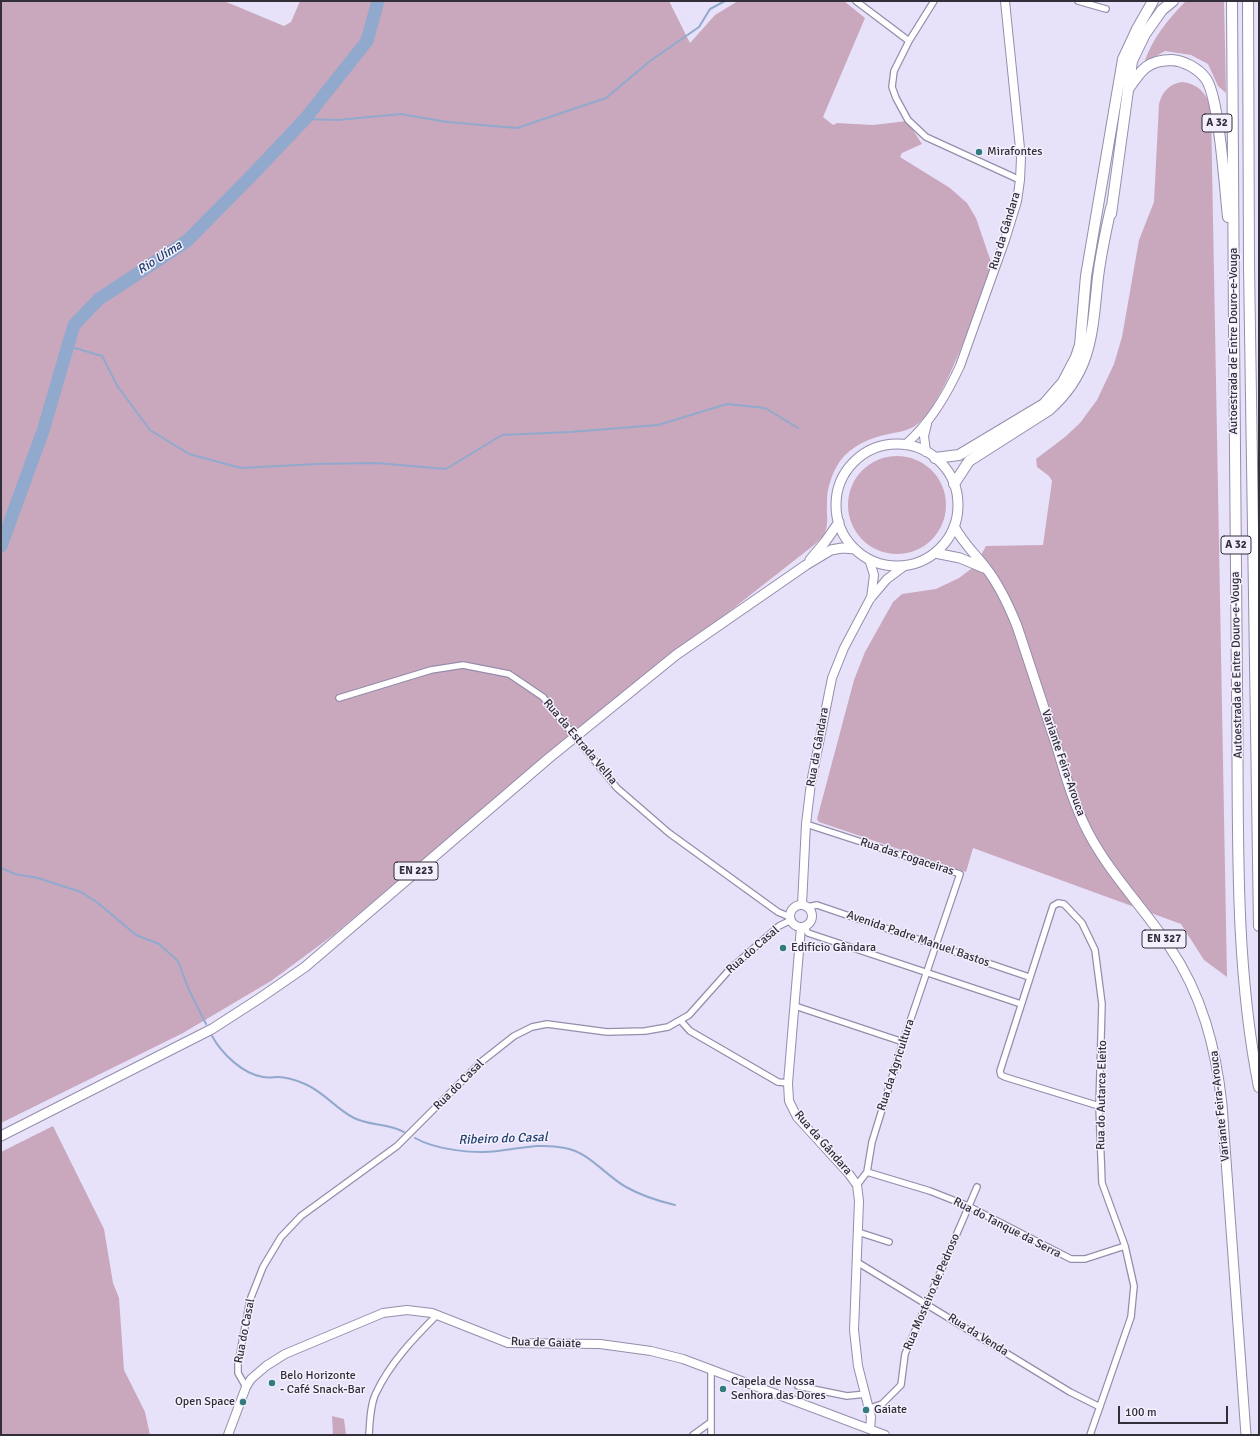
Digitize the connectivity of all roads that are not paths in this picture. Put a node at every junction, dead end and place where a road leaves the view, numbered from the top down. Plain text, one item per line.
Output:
1 (856, 1) edge
2 (934, 1) edge
3 (1005, 1) edge
4 (1078, 1) edge
5 (1153, 1) edge
6 (1163, 1) edge
7 (1173, 1) edge
8 (1232, 1) edge
9 (1248, 1) edge
10 (1106, 9) dead end
11 (1137, 29) junction
12 (909, 40) junction
13 (1126, 91) junction
14 (1020, 180) junction
15 (1233, 268) junction
16 (927, 423) junction
17 (905, 445) junction
18 (926, 452) junction
19 (935, 458) junction
20 (954, 484) junction
21 (839, 522) junction
22 (954, 526) junction
23 (855, 549) junction
24 (935, 553) junction
25 (869, 559) junction
26 (806, 565) junction
27 (906, 565) junction
28 (987, 569) junction
29 (870, 599) junction
30 (339, 698) dead end
31 (806, 824) junction
32 (805, 906) junction
33 (790, 919) junction
34 (1259, 926) edge
35 (803, 927) junction
36 (936, 945) junction
37 (926, 972) junction
38 (1029, 977) junction
39 (1021, 1004) junction
40 (795, 1006) junction
41 (681, 1022) junction
42 (903, 1042) junction
43 (788, 1083) junction
44 (1259, 1087) edge
45 (1099, 1106) junction
46 (1, 1136) edge
47 (867, 1172) junction
48 (857, 1185) junction
49 (977, 1187) dead end
50 (968, 1206) junction
51 (858, 1232) junction
52 (889, 1242) dead end
53 (1125, 1246) junction
54 (857, 1262) junction
55 (927, 1304) junction
56 (437, 1315) junction
57 (711, 1370) junction
58 (798, 1386) dead end
59 (246, 1388) junction
60 (866, 1394) junction
61 (870, 1408) junction
62 (1100, 1408) junction
63 (711, 1422) junction
64 (868, 1432) edge
65 (228, 1435) edge
66 (369, 1435) edge
67 (693, 1435) edge
68 (711, 1435) edge
69 (885, 1435) edge
70 (1090, 1435) edge
71 (1246, 1435) edge

1 - 12 street
2 - 12 street
3 - 14 main road, Rua da Gândara
4 - 10 street
5 - 11 highway
6 - 11 highway
7 - 13 highway, A 32
8 - 15 highway, Autoestrada de Entre Douro-e-Vouga / A 32
9 - 34 highway, Autoestrada de Entre Douro-e-Vouga / A 32
11 - 19 highway
12 - 14 street
13 - 15 highway, A 32
13 - 20 highway, A 32
14 - 16 main road, Rua da Gândara
15 - 44 highway, Autoestrada de Entre Douro-e-Vouga / A 32
16 - 17 main road, Rua da Gândara
16 - 18 main road, Rua da Gândara
17 - 18 main road
17 - 21 main road
18 - 19 main road
19 - 20 main road
20 - 22 main road
21 - 23 main road
21 - 26 main road, EN 223
22 - 24 main road
22 - 28 main road, Variante Feira-Arouca / EN 327
23 - 25 main road
23 - 26 main road, EN 223
24 - 27 main road
24 - 28 main road
25 - 27 main road
25 - 29 main road, Rua da Gândara
26 - 46 main road, EN 223
27 - 29 main road, Rua da Gândara
28 - 71 main road, Variante Feira-Arouca / EN 327
29 - 31 main road, Rua da Gândara
30 - 33 street, Rua da Estrada Velha, bridge
31 - 32 main road, Rua da Gândara
31 - 36 street, Rua das Fogaceiras
32 - 33 main road
32 - 35 main road, Rua da Gândara
32 - 36 street, Avenida Padre Manuel Bastos
33 - 35 main road
33 - 41 street, Rua do Casal
35 - 37 street
35 - 40 main road, Rua da Gândara
36 - 37 street, Rua da Agricultura
36 - 38 street, Avenida Padre Manuel Bastos
37 - 39 street
37 - 42 street, Rua da Agricultura
38 - 39 street
38 - 45 street, Rua do Autarca Eleito
39 - 45 street
40 - 42 street
40 - 43 main road, Rua da Gândara
41 - 43 street
41 - 59 street, Rua do Casal
42 - 47 street, Rua da Agricultura
43 - 48 main road, Rua da Gândara
45 - 53 street, Rua do Autarca Eleito
47 - 48 street, Rua da Agricultura
47 - 50 street, Rua do Tanque da Serra
48 - 51 main road, Rua da Gândara
49 - 50 street, Rua Mosteiro de Pedroso
50 - 53 street, Rua do Tanque da Serra
50 - 55 street, Rua Mosteiro de Pedroso
51 - 52 street
51 - 54 main road, Rua da Gândara
53 - 62 street, Rua do Autarca Eleito
54 - 55 street, Rua da Venda
54 - 60 main road, Rua da Gândara
55 - 61 street, Rua Mosteiro de Pedroso
55 - 62 street, Rua da Venda
56 - 57 main road, Rua de Gaiate
56 - 59 main road, Rua de Gaiate
56 - 66 street
57 - 63 street
57 - 64 main road, Rua de Gaiate
58 - 60 street
59 - 65 main road, Rua de Gaiate
60 - 61 main road, Rua da Gândara
61 - 64 main road, Rua da Gândara
62 - 70 street, Rua do Autarca Eleito
63 - 67 street
63 - 68 street
64 - 69 main road, Rua de Gaiate

